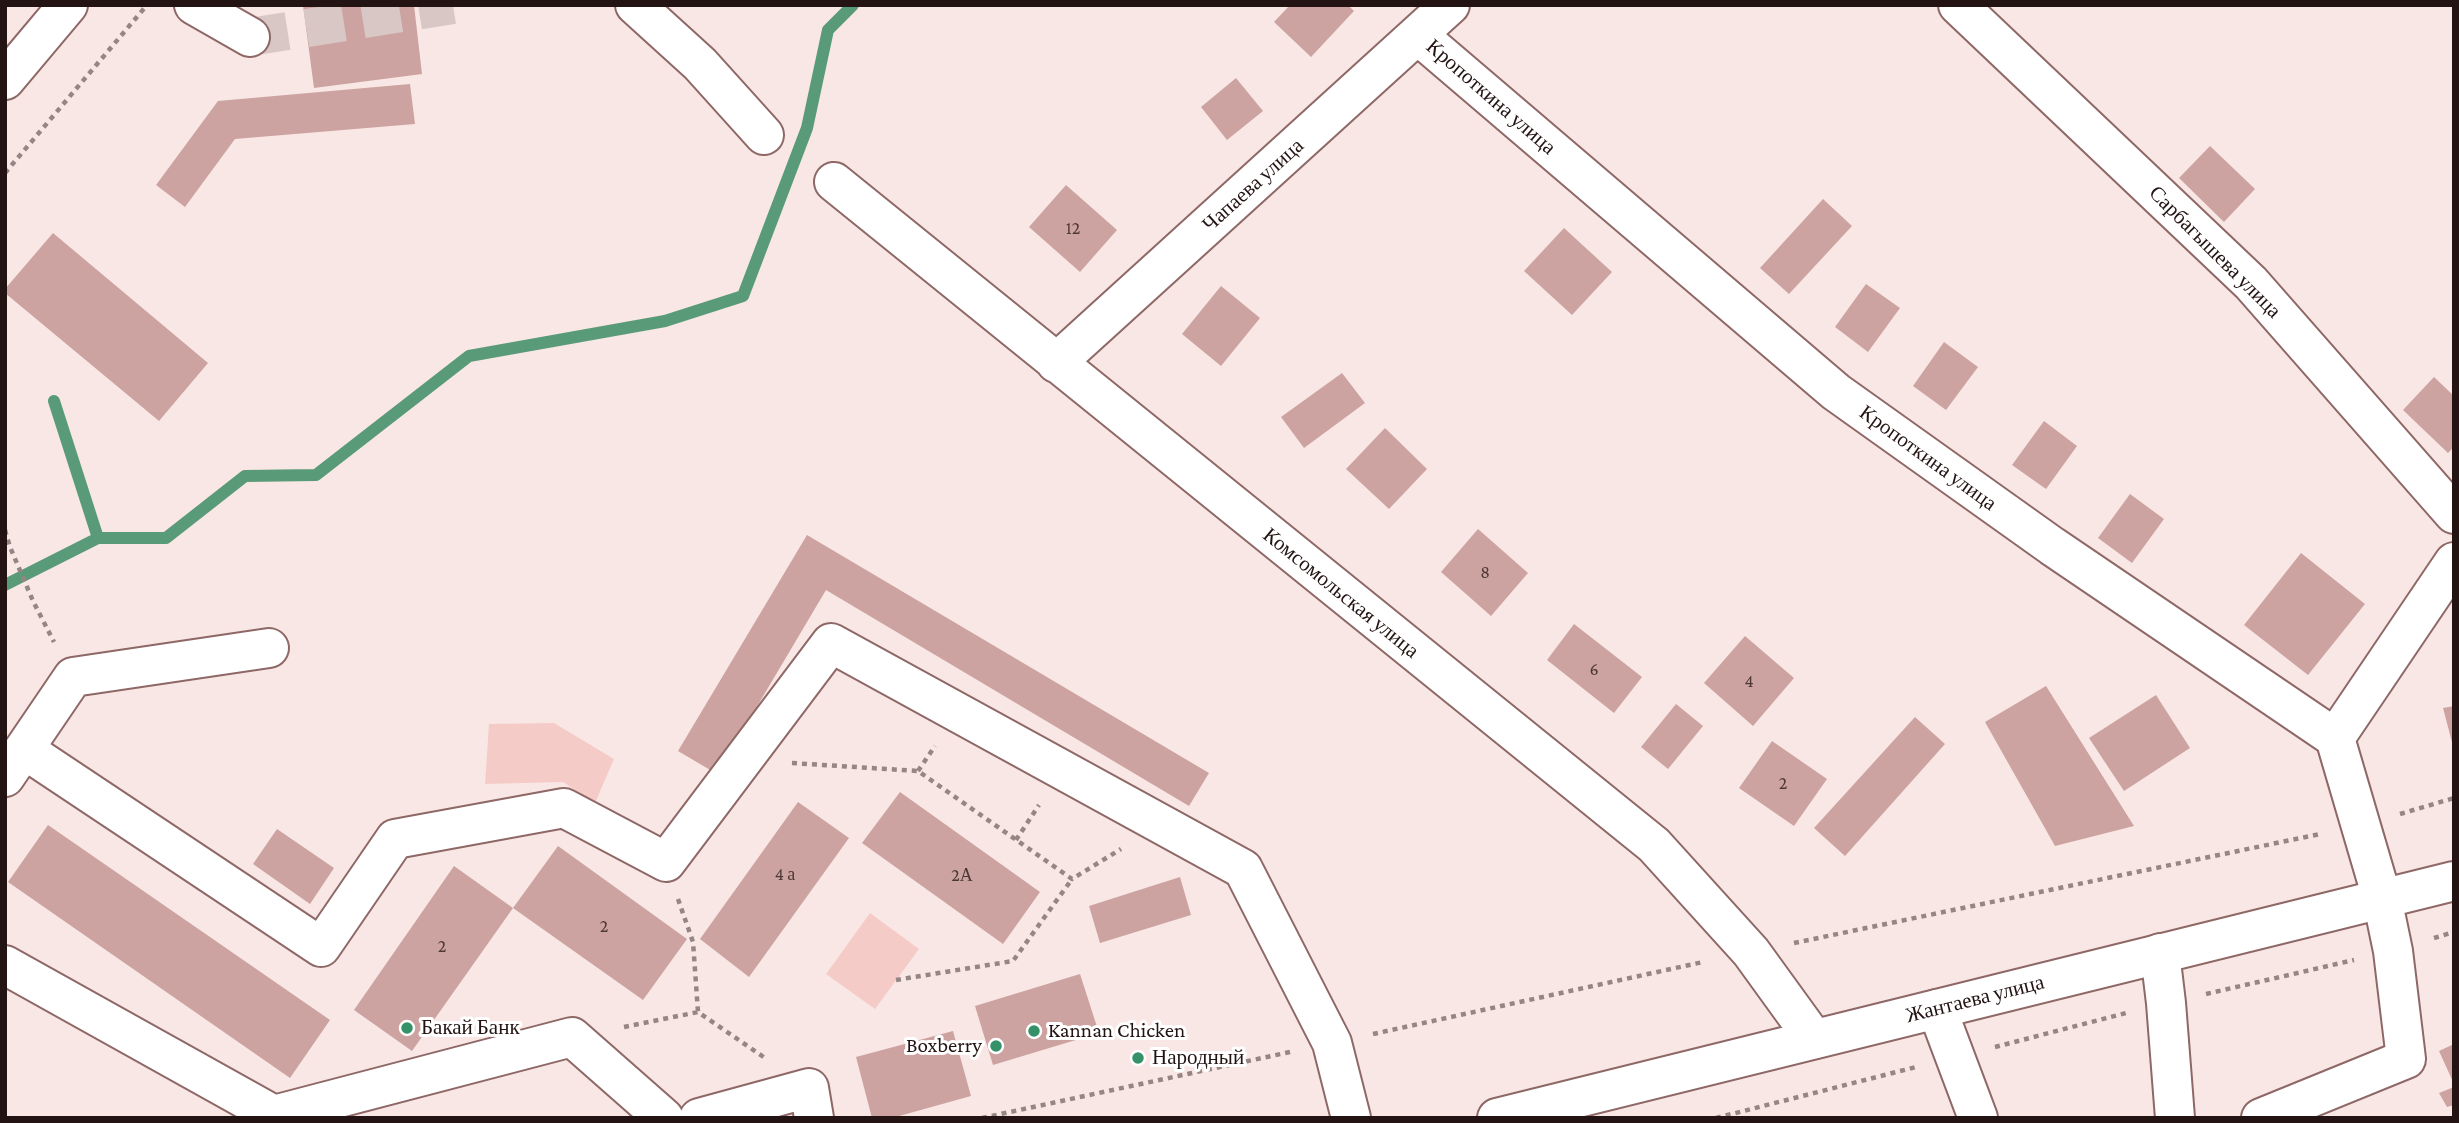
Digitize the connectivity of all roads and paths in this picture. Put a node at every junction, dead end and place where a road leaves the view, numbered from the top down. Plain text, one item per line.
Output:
1 (68, 5) edge
2 (147, 5) edge
3 (194, 5) edge
4 (635, 5) edge
5 (1450, 5) edge
6 (1958, 5) edge
7 (1419, 36) junction
8 (250, 37) tunnel mouth
9 (12, 60) edge
10 (764, 135) dead end
11 (5, 173) edge
12 (834, 182) dead end
13 (1055, 363) junction
14 (2454, 514) edge
15 (5, 530) edge
16 (2454, 562) edge
17 (33, 601) dead end
18 (269, 648) dead end
19 (2334, 738) junction
20 (742, 760) junction
21 (15, 764) edge
22 (1162, 824) junction
23 (666, 862) junction
24 (1072, 879) junction
25 (2454, 881) edge
26 (2382, 898) junction
27 (2454, 932) edge
28 (2393, 951) junction
29 (2160, 953) junction
30 (5, 965) edge
31 (896, 980) dead end
32 (2166, 1003) junction
33 (1937, 1009) junction
34 (698, 1012) junction
35 (572, 1037) junction
36 (1814, 1039) junction
37 (1954, 1057) junction
38 (811, 1103) edge
39 (276, 1116) edge
40 (664, 1118) edge
41 (699, 1118) edge
42 (1351, 1118) edge
43 (1497, 1118) edge
44 (1716, 1118) edge
45 (1978, 1118) edge
46 (2175, 1118) edge
47 (2262, 1118) edge

1 - 9 street
2 - 11 path
3 - 8 street
4 - 10 street
5 - 7 street, Чапаева улица
6 - 14 street, Сарбагышева улица
7 - 13 street, Чапаева улица
7 - 19 street, Кропоткина улица
12 - 13 street, Комсомольская улица
13 - 36 street, Комсомольская улица
15 - 17 path
16 - 19 street
18 - 21 street
19 - 26 street
20 - 22 street
20 - 23 street
20 - 24 path
21 - 23 street
22 - 24 path
22 - 42 street
23 - 34 path
24 - 31 path
25 - 26 street, Жантаева улица
26 - 28 street
26 - 29 street, Жантаева улица
27 - 28 path
28 - 32 path
28 - 47 street
29 - 32 street
29 - 33 street, Жантаева улица
30 - 39 street
32 - 37 path
32 - 46 street
33 - 36 street, Жантаева улица
33 - 37 street
34 - 35 path
34 - 38 path
35 - 39 street
35 - 40 street
36 - 43 street, Жантаева улица
37 - 44 path
37 - 45 street
38 - 41 street

